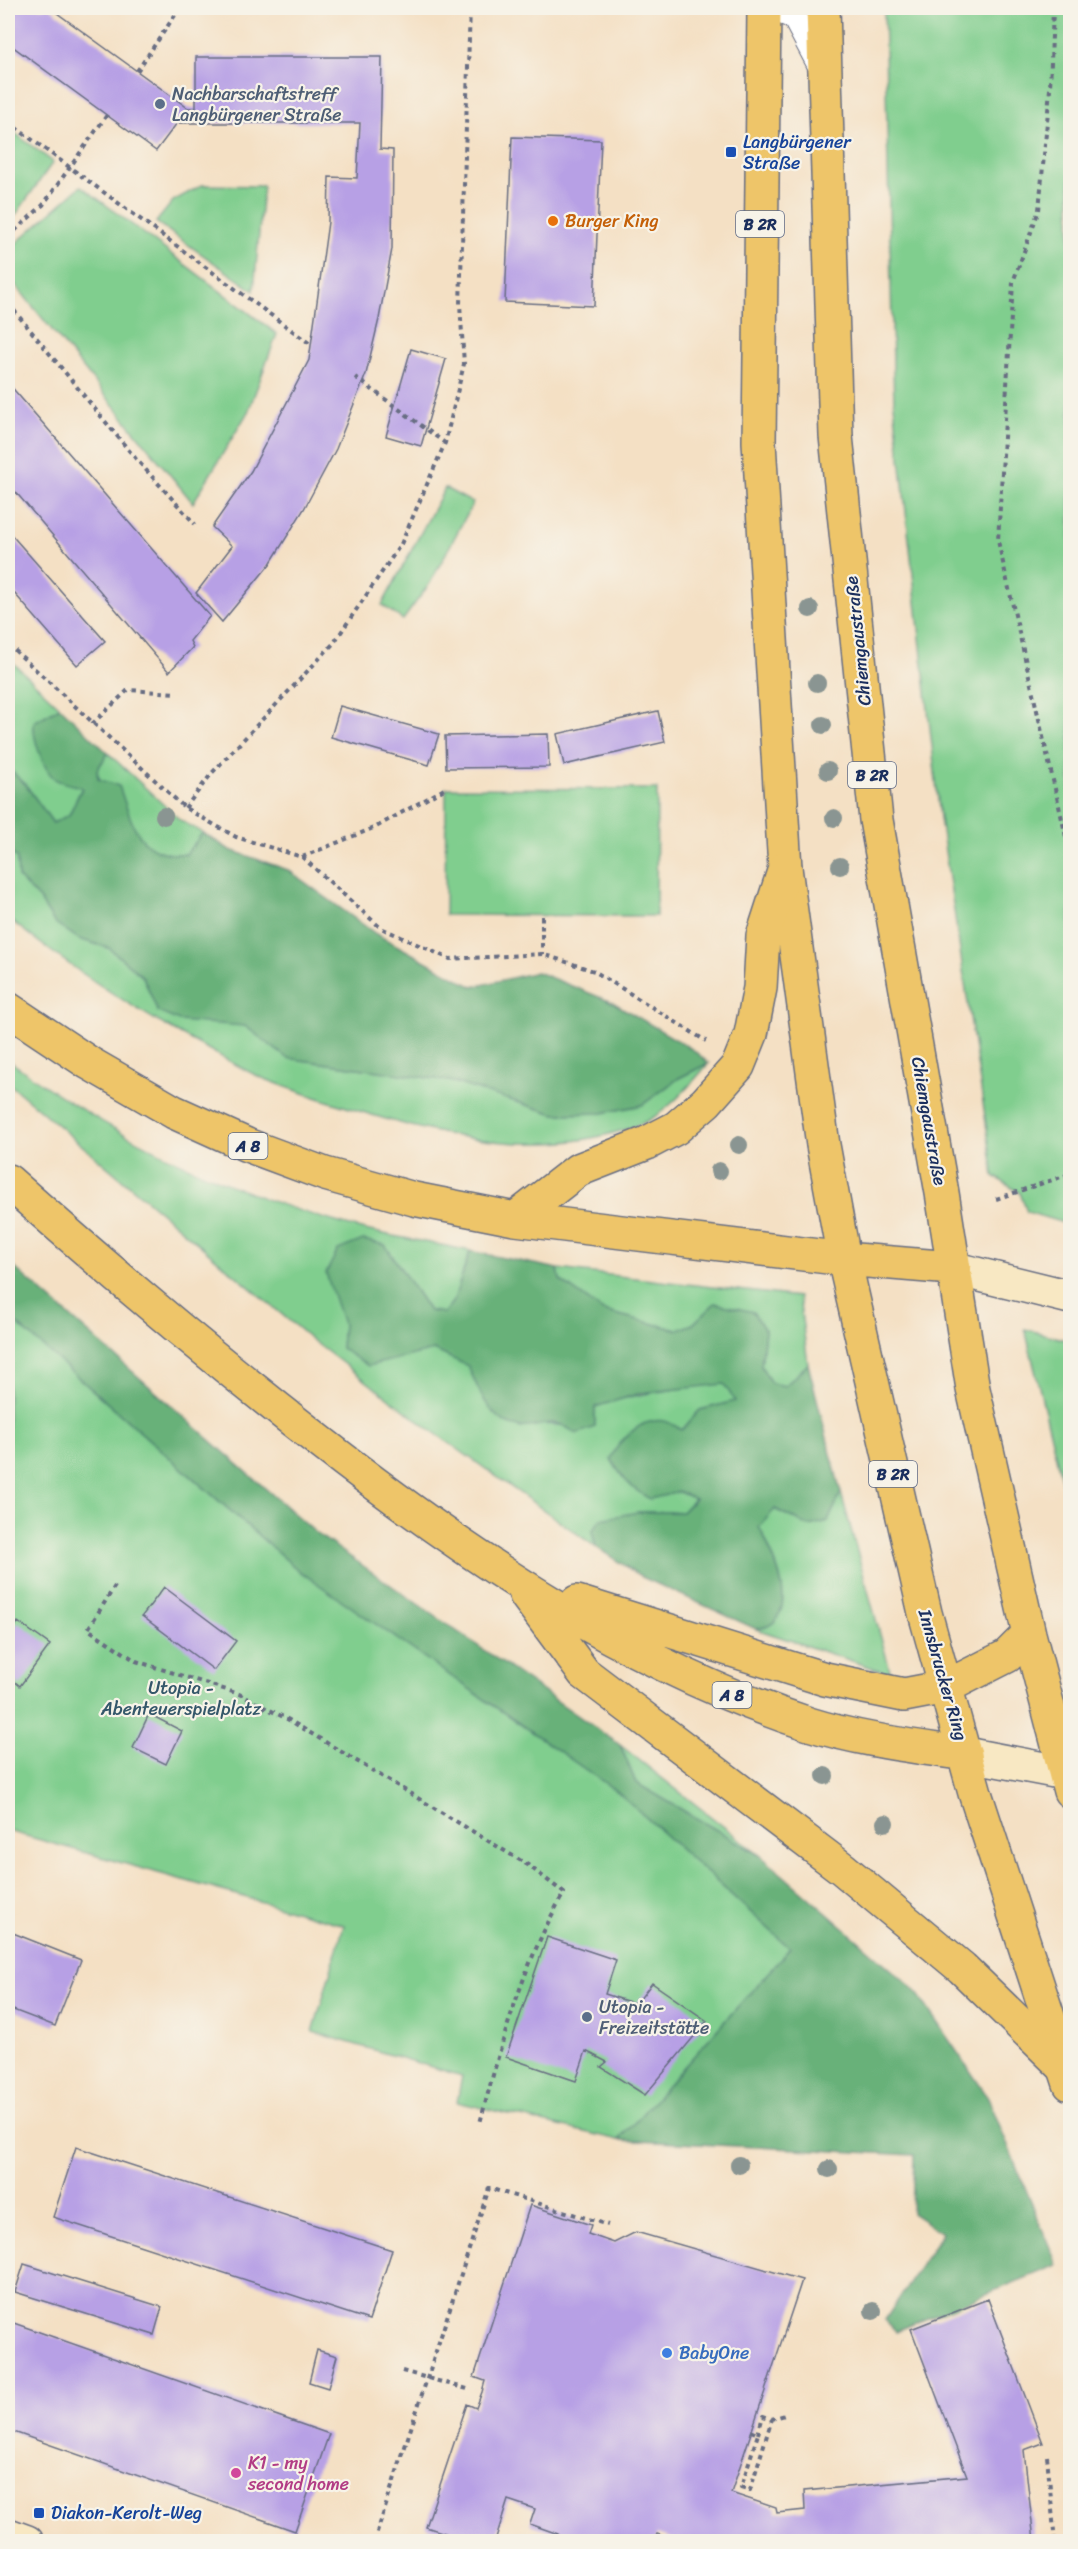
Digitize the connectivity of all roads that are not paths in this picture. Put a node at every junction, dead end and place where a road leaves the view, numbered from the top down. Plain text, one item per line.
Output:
1 (764, 8) edge
2 (782, 8) edge
3 (823, 8) edge
4 (823, 63) junction
5 (785, 868) junction
6 (8, 1009) edge
7 (8, 1181) edge
8 (515, 1219) junction
9 (844, 1259) junction
10 (952, 1269) junction
11 (1071, 1297) edge
12 (518, 1584) junction
13 (1029, 1634) junction
14 (946, 1687) junction
15 (965, 1754) junction
16 (1069, 1780) edge
17 (1067, 2076) edge
18 (8, 2535) edge
19 (27, 2541) edge

1 - 5 main road, B 2R
2 - 4 street
3 - 4 main road, Chiemgaustraße / B 2R
4 - 10 main road, Chiemgaustraße / B 2R
5 - 8 main road
5 - 9 main road, B 2R
6 - 8 main road, A 8
7 - 12 main road, A 8
8 - 9 main road, A 8
9 - 10 main road
9 - 14 main road, Innsbrucker Ring / B 2R
10 - 11 main road
10 - 13 main road, B 2R
12 - 14 main road
12 - 15 main road, A 8
12 - 17 main road
13 - 14 main road
13 - 16 main road, B 2R
14 - 15 main road, Innsbrucker Ring / B 2R
15 - 16 main road
15 - 17 main road, Innsbrucker Ring / B 2R
18 - 19 main road

